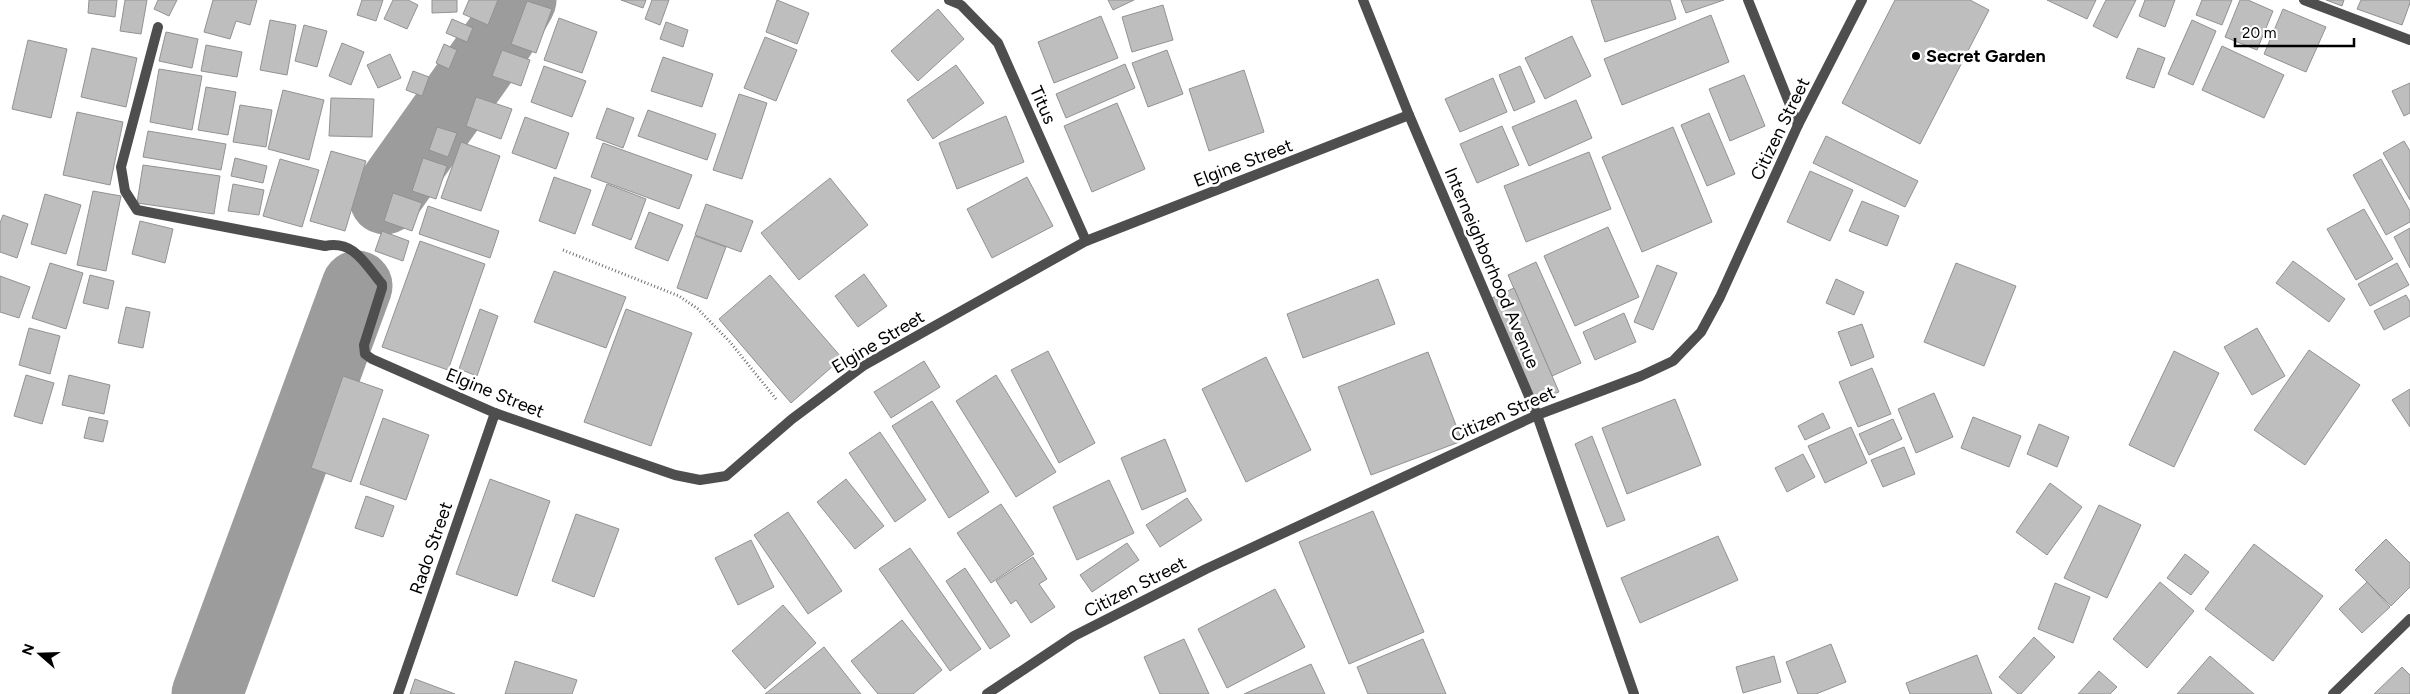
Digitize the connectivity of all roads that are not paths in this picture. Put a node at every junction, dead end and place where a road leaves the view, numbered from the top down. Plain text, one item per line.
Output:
1 (949, 0) edge
2 (1363, 0) edge
3 (1748, 0) edge
4 (1862, 0) edge
5 (2304, 0) edge
6 (158, 27) dead end
7 (2410, 40) edge
8 (1409, 115) junction
9 (1798, 125) junction
10 (1086, 241) junction
11 (495, 413) junction
12 (1537, 415) junction
13 (2410, 619) edge
14 (398, 694) edge
15 (987, 694) edge
16 (1634, 694) edge
17 (2333, 694) edge

1 - 10 street, Titus
2 - 8 street, Interneighborhood Avenue
3 - 9 street
4 - 9 street, Citizen Street
5 - 7 street
6 - 11 street, Elgine Street
8 - 10 street, Elgine Street
8 - 12 street, Interneighborhood Avenue
9 - 12 street, Citizen Street
10 - 11 street, Elgine Street
11 - 14 street, Rado Street
12 - 15 street, Citizen Street
12 - 16 street, Interneighborhood Avenue
13 - 17 street

